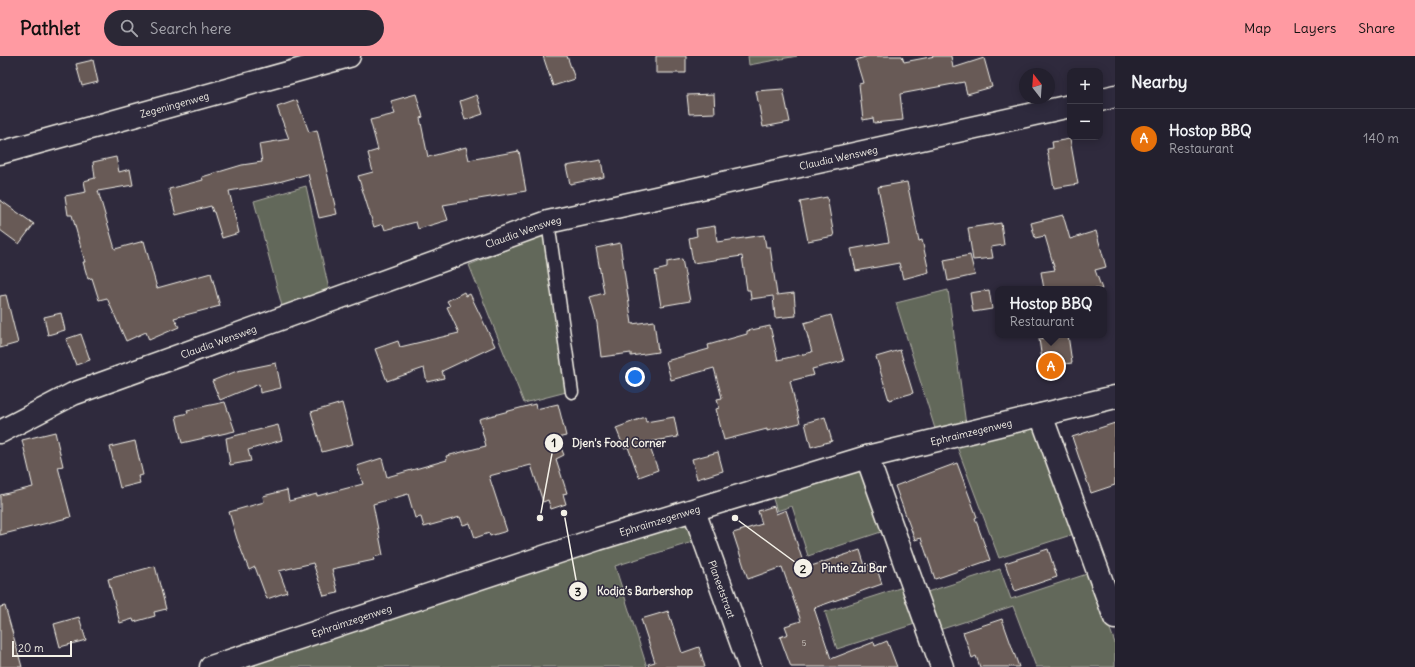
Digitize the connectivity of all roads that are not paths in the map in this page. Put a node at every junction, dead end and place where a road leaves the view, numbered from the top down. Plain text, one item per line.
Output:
1 (349, 56) edge
2 (1115, 96) edge
3 (1103, 99) edge
4 (1067, 107) edge
5 (0, 153) edge
6 (548, 222) junction
7 (572, 392) dead end
8 (1115, 397) edge
9 (1041, 415) junction
10 (0, 432) edge
11 (867, 457) junction
12 (694, 511) junction
13 (1115, 618) edge
14 (211, 667) edge
15 (750, 667) edge
16 (942, 667) edge

1 - 5 street, Zegeningenweg
2 - 3 street
4 - 6 street, Claudia Wensweg
6 - 7 lane
6 - 10 street, Claudia Wensweg
8 - 9 street, Ephraimzegenweg
9 - 11 street, Ephraimzegenweg
9 - 13 street
11 - 12 street, Ephraimzegenweg
11 - 16 street
12 - 14 street, Ephraimzegenweg
12 - 15 street, Planeetstraat

